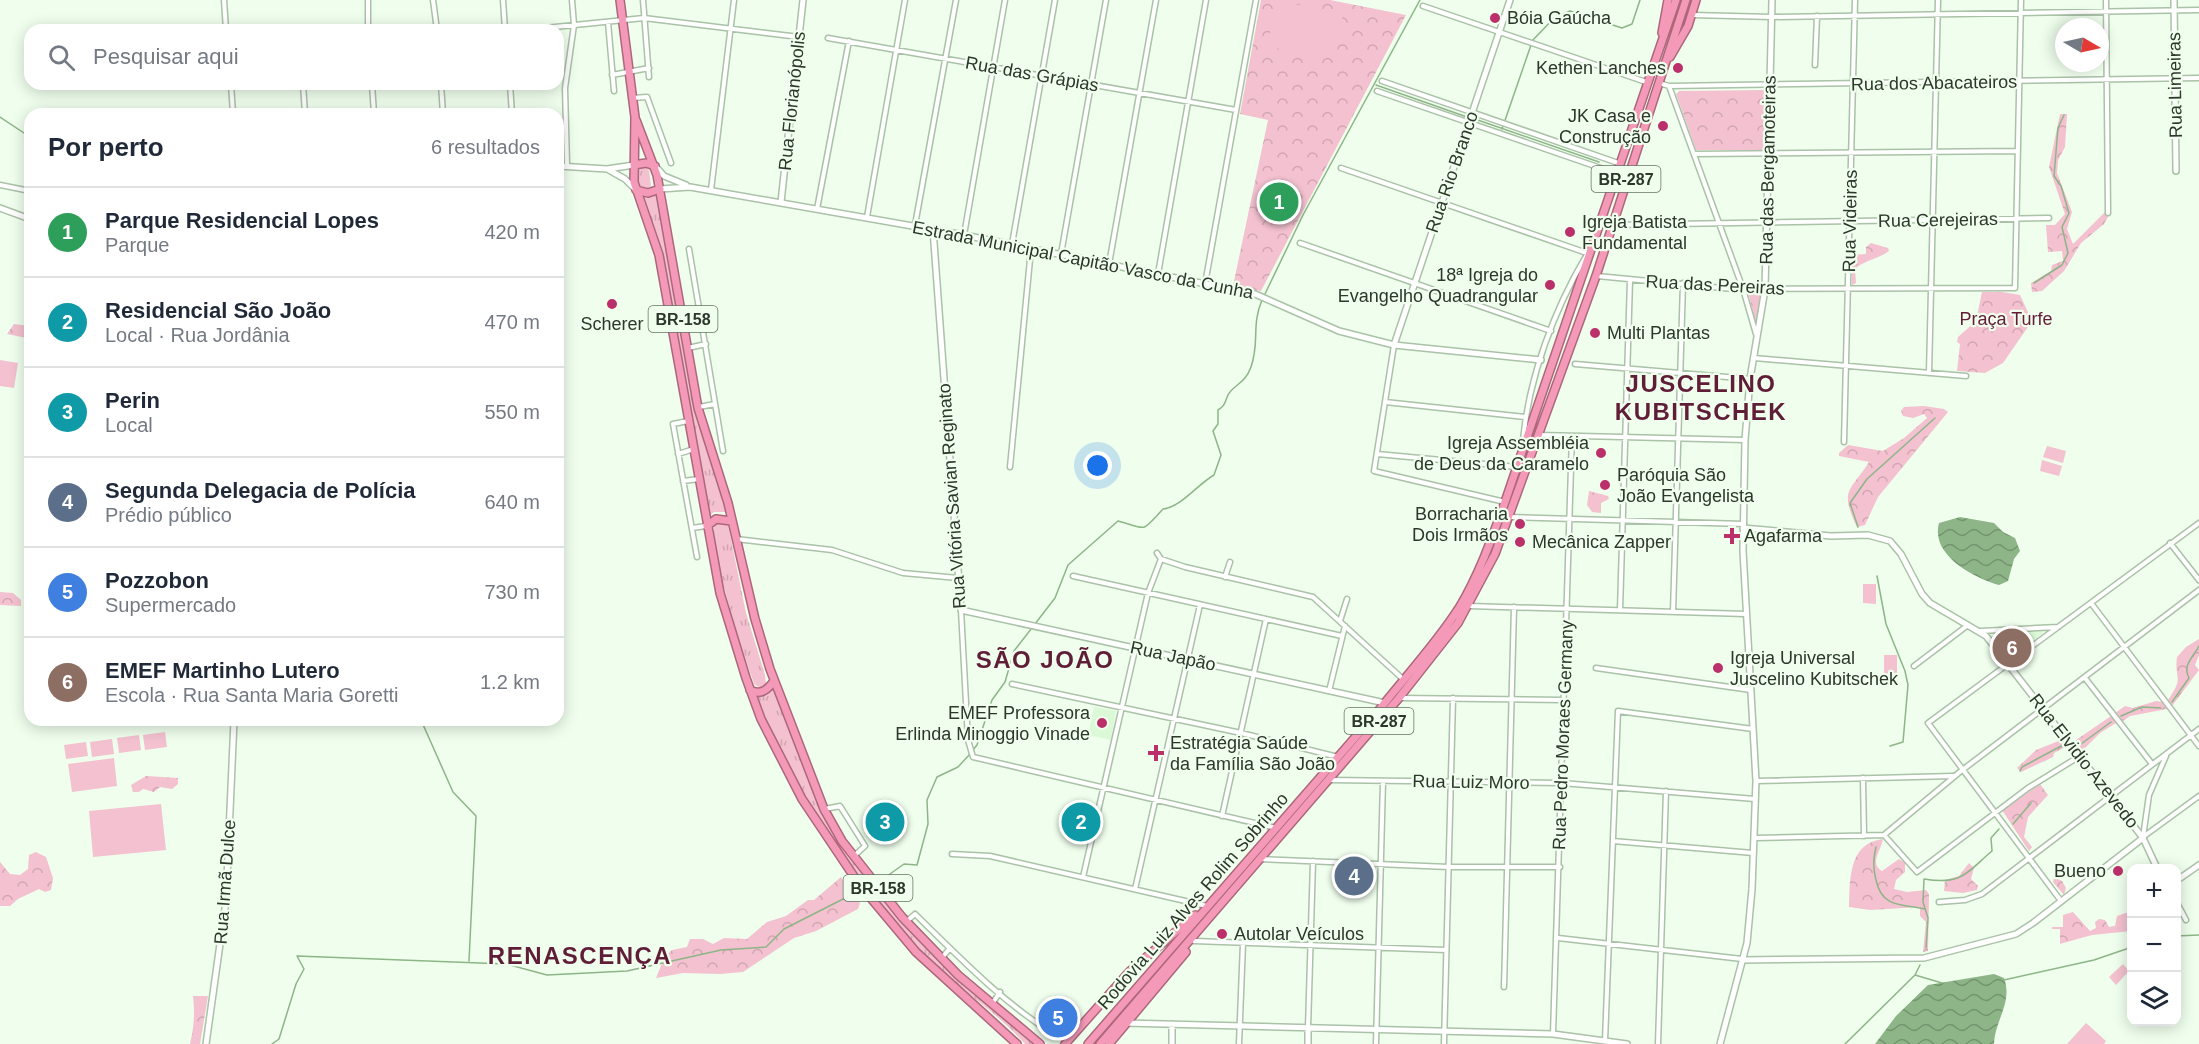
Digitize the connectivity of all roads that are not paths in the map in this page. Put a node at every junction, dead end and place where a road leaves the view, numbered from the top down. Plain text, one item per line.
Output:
1 (224, 0) edge
2 (368, 0) edge
3 (433, 0) edge
4 (503, 0) edge
5 (572, 0) edge
6 (620, 0) edge
7 (643, 0) edge
8 (734, 0) edge
9 (803, 0) edge
10 (905, 0) edge
11 (956, 0) edge
12 (1005, 0) edge
13 (1055, 0) edge
14 (1106, 0) edge
15 (1156, 0) edge
16 (1206, 0) edge
17 (1256, 0) edge
18 (1510, 0) edge
19 (1668, 0) edge
20 (1676, 0) edge
21 (1686, 0) edge
22 (1696, 0) edge
23 (1772, 0) edge
24 (1855, 0) edge
25 (1938, 0) edge
26 (2021, 0) edge
27 (2106, 0) edge
28 (2174, 0) edge
29 (1423, 6) dead end
30 (2174, 10) junction
31 (2199, 10) edge
32 (2107, 11) junction
33 (2021, 13) junction
34 (1938, 14) junction
35 (1692, 15) junction
36 (1854, 15) junction
37 (1817, 16) junction
38 (1772, 17) junction
39 (644, 18) junction
40 (621, 21) junction
41 (608, 22) junction
42 (226, 24) edge
43 (368, 24) edge
44 (435, 24) edge
45 (505, 24) edge
46 (574, 26) junction
47 (564, 27) edge
48 (730, 28) junction
49 (1499, 32) junction
50 (799, 38) junction
51 (828, 38) dead end
52 (849, 41) junction
53 (897, 50) junction
54 (1660, 53) junction
55 (946, 58) junction
56 (1666, 62) junction
57 (1815, 65) dead end
58 (993, 67) junction
59 (649, 68) junction
60 (629, 72) junction
61 (612, 75) junction
62 (1042, 76) junction
63 (650, 77) dead end
64 (2199, 78) edge
65 (2175, 79) junction
66 (2107, 80) junction
67 (1382, 81) dead end
68 (2019, 81) junction
69 (1936, 82) junction
70 (1659, 83) junction
71 (1091, 84) junction
72 (1650, 84) junction
73 (1853, 84) junction
74 (1771, 85) junction
75 (1669, 86) junction
76 (231, 90) edge
77 (303, 90) edge
78 (372, 90) edge
79 (441, 90) edge
80 (510, 90) edge
81 (614, 91) dead end
82 (1377, 91) dead end
83 (1139, 93) junction
84 (632, 98) junction
85 (1188, 102) junction
86 (233, 108) edge
87 (305, 108) edge
88 (374, 108) edge
89 (443, 108) edge
90 (512, 108) edge
91 (1236, 110) junction
92 (635, 117) junction
93 (1471, 118) junction
94 (1851, 151) junction
95 (1934, 151) junction
96 (2018, 151) junction
97 (1769, 153) junction
98 (1694, 154) junction
99 (671, 163) dead end
100 (1622, 164) junction
101 (564, 165) edge
102 (567, 165) junction
103 (634, 165) junction
104 (655, 166) junction
105 (1341, 168) dead end
106 (607, 169) junction
107 (2176, 171) dead end
108 (1619, 174) junction
109 (0, 185) edge
110 (690, 187) junction
111 (660, 189) junction
112 (24, 190) edge
113 (636, 190) junction
114 (711, 190) junction
115 (781, 202) junction
116 (1441, 202) junction
117 (0, 208) edge
118 (817, 209) junction
119 (2108, 213) dead end
120 (24, 217) edge
121 (867, 217) junction
122 (2049, 218) dead end
123 (1933, 219) junction
124 (2017, 219) junction
125 (1850, 221) junction
126 (1719, 222) junction
127 (1768, 222) junction
128 (915, 225) junction
129 (1612, 225) junction
130 (933, 229) junction
131 (964, 234) junction
132 (1300, 243) dead end
133 (1012, 244) junction
134 (1594, 246) junction
135 (1032, 248) junction
136 (689, 249) dead end
137 (1587, 253) junction
138 (1061, 254) junction
139 (1108, 264) junction
140 (1158, 274) junction
141 (1596, 276) junction
142 (1630, 280) junction
143 (1413, 283) junction
144 (1683, 283) junction
145 (1205, 284) junction
146 (1931, 288) junction
147 (1743, 289) junction
148 (1765, 289) junction
149 (1848, 289) junction
150 (1551, 331) junction
151 (1758, 340) junction
152 (706, 344) junction
153 (1394, 345) junction
154 (687, 348) junction
155 (1754, 358) junction
156 (1541, 360) junction
157 (1575, 364) dead end
158 (1847, 366) junction
159 (1627, 368) junction
160 (1680, 373) junction
161 (1929, 373) junction
162 (1966, 376) dead end
163 (1750, 379) junction
164 (1385, 402) junction
165 (715, 404) junction
166 (698, 408) junction
167 (1525, 417) junction
168 (689, 421) junction
169 (1539, 435) junction
170 (1572, 436) junction
171 (1625, 437) junction
172 (1678, 438) junction
173 (1745, 440) junction
174 (1844, 442) dead end
175 (694, 449) junction
176 (723, 451) dead end
177 (678, 454) junction
178 (1377, 454) junction
179 (1522, 454) junction
180 (1010, 467) dead end
181 (1518, 467) junction
182 (699, 478) junction
183 (683, 481) junction
184 (1505, 502) junction
185 (1510, 517) junction
186 (1569, 519) junction
187 (1623, 520) junction
188 (731, 521) junction
189 (1676, 522) junction
190 (2198, 524) edge
191 (707, 526) junction
192 (1744, 526) junction
193 (692, 528) junction
194 (735, 539) junction
195 (2170, 543) junction
196 (1157, 553) dead end
197 (697, 557) dead end
198 (1161, 559) junction
199 (1230, 562) dead end
200 (1073, 576) dead end
201 (1225, 577) junction
202 (958, 578) junction
203 (2199, 580) edge
204 (2199, 590) edge
205 (1148, 593) junction
206 (1347, 599) dead end
207 (2091, 603) junction
208 (1200, 605) junction
209 (1469, 606) junction
210 (1514, 607) junction
211 (1567, 609) junction
212 (961, 610) junction
213 (1620, 610) junction
214 (1673, 612) junction
215 (1746, 614) junction
216 (1266, 620) junction
217 (1340, 621) junction
218 (1968, 625) junction
219 (1345, 626) junction
220 (2059, 627) junction
221 (1981, 631) junction
222 (1342, 636) junction
223 (1136, 648) junction
224 (2124, 648) junction
225 (1188, 659) junction
226 (1914, 666) dead end
227 (2009, 666) junction
228 (1596, 668) dead end
229 (1254, 674) junction
230 (2085, 678) junction
231 (1404, 680) junction
232 (774, 681) junction
233 (1012, 684) dead end
234 (750, 690) junction
235 (1329, 690) junction
236 (1751, 690) junction
237 (1399, 698) junction
238 (1453, 698) junction
239 (1511, 699) junction
240 (1564, 700) junction
241 (1385, 703) junction
242 (1122, 707) junction
243 (2043, 709) junction
244 (1174, 718) junction
245 (234, 726) edge
246 (1754, 729) junction
247 (2199, 729) edge
248 (1241, 733) junction
249 (2191, 735) junction
250 (2199, 746) edge
251 (2167, 753) junction
252 (2080, 756) junction
253 (1339, 757) junction
254 (2152, 764) junction
255 (1961, 771) junction
256 (1955, 776) junction
257 (1863, 778) junction
258 (1329, 780) junction
259 (1383, 781) junction
260 (1756, 781) junction
261 (1451, 782) junction
262 (1509, 783) junction
263 (1562, 783) junction
264 (1615, 787) junction
265 (1103, 789) junction
266 (1666, 791) junction
267 (2110, 796) junction
268 (2199, 796) edge
269 (1756, 799) junction
270 (1155, 801) junction
271 (824, 809) junction
272 (1995, 813) junction
273 (1222, 816) junction
274 (1277, 828) junction
275 (1884, 835) junction
276 (1864, 836) junction
277 (1755, 838) junction
278 (2143, 838) junction
279 (1613, 841) junction
280 (1665, 845) junction
281 (1754, 853) junction
282 (952, 854) dead end
283 (2030, 856) junction
284 (853, 857) junction
285 (1260, 859) junction
286 (1313, 861) junction
287 (1380, 864) junction
288 (2155, 864) edge
289 (2199, 865) edge
290 (1449, 867) junction
291 (1507, 867) junction
292 (1560, 867) junction
293 (1083, 877) junction
294 (2181, 878) edge
295 (1136, 889) junction
296 (2061, 901) junction
297 (1939, 902) dead end
298 (1207, 906) junction
299 (1219, 906) junction
300 (2181, 910) edge
301 (2186, 920) dead end
302 (906, 922) junction
303 (1558, 938) junction
304 (1194, 941) junction
305 (1243, 943) junction
306 (1609, 944) junction
307 (1310, 945) junction
308 (1378, 947) junction
309 (950, 948) junction
310 (1446, 950) junction
311 (1661, 950) junction
312 (941, 959) junction
313 (1743, 960) junction
314 (1504, 987) dead end
315 (1000, 993) junction
316 (991, 1004) junction
317 (1125, 1023) junction
318 (1172, 1024) junction
319 (1240, 1026) junction
320 (1308, 1028) junction
321 (1376, 1030) junction
322 (1444, 1032) junction
323 (1553, 1034) junction
324 (1058, 1036) dead end
325 (1605, 1041) junction
326 (206, 1044) edge
327 (1017, 1044) edge
328 (1040, 1044) edge
329 (1065, 1044) edge
330 (1088, 1044) edge
331 (1100, 1044) edge
332 (1111, 1044) edge
333 (1172, 1044) edge
334 (1239, 1044) edge
335 (1308, 1044) edge
336 (1376, 1044) edge
337 (1444, 1044) edge
338 (1627, 1044) edge
339 (1658, 1044) edge
340 (1720, 1044) edge

1 - 42 street
2 - 43 street
3 - 44 street
4 - 45 street
5 - 46 street
6 - 40 highway, BR-158
7 - 39 street
8 - 48 street
9 - 50 street, Rua Florianópolis
10 - 53 street
11 - 55 street
12 - 58 street
13 - 62 street
14 - 71 street
15 - 83 street
16 - 85 street
17 - 91 street
18 - 49 street, Rua Rio Branco
19 - 54 highway, BR-287
20 - 54 highway, Rodovia Luiz Alves Rolim Sobrinho / BR-287
21 - 56 highway, Rodovia Luiz Alves Rolim Sobrinho / BR-287
22 - 35 highway, BR-287
23 - 38 street, Rua das Bergamoteiras
24 - 36 street, Rua Videiras
25 - 34 street
26 - 33 street
27 - 32 street
28 - 30 street, Rua Limeiras
29 - 49 street
30 - 31 street
30 - 32 street
30 - 65 street, Rua Limeiras
32 - 33 street
32 - 66 street
33 - 34 street
33 - 68 street
34 - 36 street
34 - 69 street
35 - 38 street
35 - 56 highway, BR-287
36 - 37 street
36 - 73 street, Rua Videiras
37 - 38 street
37 - 57 street
38 - 74 street, Rua das Bergamoteiras
39 - 40 street
39 - 48 street
39 - 59 street
40 - 41 street
40 - 60 highway, BR-158
41 - 46 street
41 - 61 street
46 - 47 street
46 - 102 street
48 - 50 street
48 - 114 street
49 - 72 street
49 - 93 street, Rua Rio Branco
50 - 115 street, Rua Florianópolis
51 - 52 street, Rua das Grápias
52 - 53 street, Rua das Grápias
52 - 118 street
53 - 55 street, Rua das Grápias
53 - 121 street
54 - 72 highway, Rodovia Luiz Alves Rolim Sobrinho / BR-287
55 - 58 street, Rua das Grápias
55 - 128 street
56 - 70 highway, Rodovia Luiz Alves Rolim Sobrinho / BR-287
58 - 62 street, Rua das Grápias
58 - 131 street
59 - 60 street
59 - 63 street
60 - 61 street
60 - 84 highway, BR-158
61 - 81 street
62 - 71 street, Rua das Grápias
62 - 133 street
64 - 65 street, Rua dos Abacateiros
65 - 66 street, Rua dos Abacateiros
65 - 107 street, Rua Limeiras
66 - 68 street, Rua dos Abacateiros
66 - 119 street
67 - 93 street
68 - 69 street, Rua dos Abacateiros
68 - 96 street
69 - 73 street, Rua dos Abacateiros
69 - 95 street
70 - 75 street, Rua dos Abacateiros
70 - 129 highway, Rodovia Luiz Alves Rolim Sobrinho / BR-287
71 - 83 street, Rua das Grápias
71 - 138 street
72 - 100 highway, Rodovia Luiz Alves Rolim Sobrinho / BR-287
73 - 74 street, Rua dos Abacateiros
73 - 94 street, Rua Videiras
74 - 75 street, Rua dos Abacateiros
74 - 97 street, Rua das Bergamoteiras
75 - 98 street
76 - 86 street
77 - 87 street
78 - 88 street
79 - 89 street
80 - 90 street
82 - 93 street
83 - 85 street, Rua das Grápias
83 - 139 street
84 - 92 highway, BR-158
84 - 99 street
85 - 91 street, Rua das Grápias
85 - 140 street
91 - 145 street
92 - 103 highway, BR-158
92 - 104 highway, BR-158
93 - 100 street
93 - 108 street
93 - 116 street, Rua Rio Branco
94 - 95 street
94 - 97 street
94 - 125 street, Rua Videiras
95 - 96 street
95 - 123 street
96 - 124 street
97 - 98 street
97 - 127 street, Rua das Bergamoteiras
98 - 126 street
100 - 108 highway, Rodovia Luiz Alves Rolim Sobrinho / BR-287
101 - 102 street
102 - 106 street
103 - 104 highway
103 - 106 street
103 - 113 highway, BR-158
104 - 110 street, Estrada Municipal Capitão Vasco da Cunha
104 - 111 highway, BR-158
105 - 116 street
106 - 113 street
108 - 134 highway, Rodovia Luiz Alves Rolim Sobrinho / BR-287
109 - 112 street
110 - 111 street, Estrada Municipal Capitão Vasco da Cunha
110 - 114 street, Estrada Municipal Capitão Vasco da Cunha
111 - 113 highway
111 - 154 highway, BR-158
113 - 168 highway, BR-158
114 - 115 street, Estrada Municipal Capitão Vasco da Cunha
115 - 118 street, Estrada Municipal Capitão Vasco da Cunha
116 - 137 street
116 - 143 street, Rua Rio Branco
117 - 120 street
118 - 121 street, Estrada Municipal Capitão Vasco da Cunha
121 - 128 street, Estrada Municipal Capitão Vasco da Cunha
122 - 124 street, Rua Cerejeiras
123 - 124 street, Rua Cerejeiras
123 - 125 street, Rua Cerejeiras
123 - 146 street
124 - 146 street, Rua das Pereiras
125 - 127 street, Rua Cerejeiras
125 - 149 street, Rua Videiras
126 - 127 street, Rua Cerejeiras
126 - 129 street, Rua Cerejeiras
126 - 147 street
127 - 148 street, Rua das Bergamoteiras
128 - 130 street, Estrada Municipal Capitão Vasco da Cunha
129 - 141 highway, Rodovia Luiz Alves Rolim Sobrinho / BR-287
130 - 131 street, Estrada Municipal Capitão Vasco da Cunha
130 - 202 street, Rua Vitória Savian Reginato
131 - 133 street, Estrada Municipal Capitão Vasco da Cunha
132 - 143 street
133 - 135 street, Estrada Municipal Capitão Vasco da Cunha
134 - 137 street
134 - 179 highway, Rodovia Luiz Alves Rolim Sobrinho / BR-287
135 - 138 street, Estrada Municipal Capitão Vasco da Cunha
135 - 180 street
136 - 152 street
137 - 150 street
138 - 139 street, Estrada Municipal Capitão Vasco da Cunha
139 - 140 street, Estrada Municipal Capitão Vasco da Cunha
140 - 145 street, Estrada Municipal Capitão Vasco da Cunha
141 - 142 street, Rua das Pereiras
141 - 169 highway, Rodovia Luiz Alves Rolim Sobrinho / BR-287
142 - 144 street, Rua das Pereiras
142 - 159 street
143 - 150 street
143 - 153 street, Rua Rio Branco
144 - 147 street, Rua das Pereiras
144 - 160 street
145 - 153 street, Estrada Municipal Capitão Vasco da Cunha
146 - 149 street, Rua das Pereiras
146 - 161 street
147 - 148 street, Rua das Pereiras
147 - 151 street
148 - 149 street, Rua das Pereiras
148 - 151 street, Rua das Bergamoteiras
149 - 158 street, Rua Videiras
150 - 156 street
151 - 155 street, Rua das Bergamoteiras
152 - 154 street
152 - 165 street
153 - 156 street, Estrada Municipal Capitão Vasco da Cunha
153 - 164 street
154 - 166 highway, BR-158
155 - 158 street
155 - 163 street, Rua das Bergamoteiras
156 - 167 street
157 - 159 street
158 - 161 street
158 - 174 street, Rua Videiras
159 - 160 street
159 - 171 street
160 - 163 street
160 - 172 street
161 - 162 street
163 - 173 street, Rua das Bergamoteiras
164 - 167 street
164 - 178 street
165 - 166 street
165 - 176 street
166 - 188 highway, BR-158
167 - 179 street
168 - 175 highway, BR-158
168 - 177 street
169 - 170 street
169 - 185 highway, Rodovia Luiz Alves Rolim Sobrinho / BR-287
170 - 171 street
170 - 186 street, Rua Pedro Moraes Germany
171 - 172 street
171 - 187 street
172 - 173 street
172 - 189 street
173 - 192 street, Rua das Bergamoteiras
175 - 177 street
175 - 182 highway, BR-158
177 - 183 street
178 - 181 street
178 - 184 street
179 - 181 highway, Rodovia Luiz Alves Rolim Sobrinho / BR-287
181 - 184 highway, Rodovia Luiz Alves Rolim Sobrinho / BR-287
182 - 183 street
182 - 191 highway, BR-158
183 - 193 street
184 - 231 highway, Rodovia Luiz Alves Rolim Sobrinho / BR-287
185 - 186 street
185 - 209 highway, Rodovia Luiz Alves Rolim Sobrinho / BR-287
186 - 187 street
186 - 211 street, Rua Pedro Moraes Germany
187 - 189 street
187 - 213 street
188 - 191 highway
188 - 194 highway, BR-158
189 - 192 street
189 - 214 street
190 - 195 street
191 - 193 street
191 - 234 highway, BR-158
192 - 215 street, Rua das Bergamoteiras
192 - 218 street
193 - 197 street
194 - 202 street
194 - 232 highway, BR-158
195 - 203 street
195 - 207 street
196 - 198 street
198 - 201 street
198 - 205 street
199 - 201 street
200 - 205 street
201 - 217 street
202 - 212 street, Rua Vitória Savian Reginato
204 - 224 street
205 - 208 street
205 - 223 street
206 - 217 street
207 - 220 street
207 - 224 street
208 - 216 street
208 - 225 street
209 - 210 street
209 - 237 highway, Rodovia Luiz Alves Rolim Sobrinho / BR-287
210 - 211 street
210 - 239 street
211 - 213 street
211 - 240 street, Rua Pedro Moraes Germany
212 - 223 street, Rua Japão
212 - 265 street, Rua Vitória Savian Reginato
213 - 214 street
214 - 215 street
215 - 236 street, Rua das Bergamoteiras
216 - 222 street
216 - 229 street
217 - 219 street
218 - 221 street
218 - 226 street
219 - 222 street
219 - 231 street
220 - 221 street
220 - 227 street
221 - 227 street, Rua Elvidio Azevedo
222 - 235 street
223 - 225 street, Rua Japão
223 - 242 street
224 - 230 street
224 - 249 street
225 - 229 street, Rua Japão
225 - 244 street
227 - 243 street, Rua Elvidio Azevedo
227 - 255 street
228 - 236 street
229 - 235 street, Rua Japão
229 - 248 street
230 - 243 street
230 - 254 street
231 - 241 highway, Rodovia Luiz Alves Rolim Sobrinho / BR-287
232 - 234 highway
232 - 271 highway, BR-158
233 - 242 street
234 - 327 highway, BR-158
235 - 241 street, Rua Japão
236 - 246 street, Rua das Bergamoteiras
237 - 238 street
237 - 258 highway, Rodovia Luiz Alves Rolim Sobrinho / BR-287
238 - 239 street
238 - 261 street
239 - 240 street
239 - 262 street
240 - 263 street, Rua Pedro Moraes Germany
241 - 253 highway, Rodovia Luiz Alves Rolim Sobrinho / BR-287
242 - 244 street
242 - 265 street
243 - 252 street, Rua Elvidio Azevedo
243 - 255 street
244 - 248 street
244 - 270 street
245 - 326 street, Rua Irmã Dulce
246 - 260 street, Rua das Bergamoteiras
246 - 264 street
247 - 249 street
248 - 253 street
248 - 273 street
249 - 250 street
249 - 251 street
251 - 254 street
251 - 278 street
252 - 267 street, Rua Elvidio Azevedo
252 - 272 street
253 - 274 highway, Rodovia Luiz Alves Rolim Sobrinho / BR-287
254 - 267 street
255 - 256 street
255 - 272 street
256 - 257 street
256 - 275 street
257 - 260 street
257 - 276 street
258 - 259 street, Rua Luiz Moro
258 - 285 highway, Rodovia Luiz Alves Rolim Sobrinho / BR-287
259 - 261 street, Rua Luiz Moro
259 - 287 street
260 - 269 street, Rua das Bergamoteiras
261 - 262 street, Rua Luiz Moro
261 - 290 street
262 - 263 street, Rua Luiz Moro
262 - 291 street
263 - 264 street, Rua Luiz Moro
263 - 292 street, Rua Pedro Moraes Germany
264 - 266 street, Rua Luiz Moro
264 - 279 street
265 - 270 street, Rua Vitória Savian Reginato
265 - 293 street
266 - 269 street, Rua Luiz Moro
266 - 280 street
267 - 278 street, Rua Elvidio Azevedo
267 - 283 street
268 - 278 street
269 - 277 street, Rua das Bergamoteiras
270 - 273 street, Rua Vitória Savian Reginato
270 - 295 street
271 - 284 highway, BR-158
271 - 284 street
272 - 275 street
272 - 283 street
273 - 274 street, Rua Vitória Savian Reginato
274 - 298 highway, Rodovia Luiz Alves Rolim Sobrinho / BR-287
275 - 276 street
276 - 277 street
277 - 281 street, Rua das Bergamoteiras
278 - 288 street, Rua Elvidio Azevedo
278 - 296 street
279 - 280 street
279 - 306 street
280 - 281 street
280 - 311 street
281 - 313 street, Rua das Bergamoteiras
282 - 293 street
283 - 296 street
283 - 297 street
284 - 302 highway, BR-158
285 - 286 street
285 - 299 highway, Rodovia Luiz Alves Rolim Sobrinho / BR-287
286 - 287 street
286 - 307 street
287 - 290 street
287 - 308 street
289 - 294 street
290 - 291 street
290 - 310 street
291 - 292 street
291 - 314 street
292 - 303 street, Rua Pedro Moraes Germany
293 - 295 street
295 - 298 street
296 - 313 street
298 - 329 highway, BR-287
298 - 330 highway, Rodovia Luiz Alves Rolim Sobrinho / BR-287
299 - 304 highway, BR-287
299 - 331 highway, Rodovia Luiz Alves Rolim Sobrinho / BR-287
300 - 301 street
302 - 309 street
302 - 312 highway, BR-158
303 - 306 street
303 - 323 street, Rua Pedro Moraes Germany
304 - 305 street
304 - 317 highway, BR-287
305 - 307 street
305 - 319 street
306 - 311 street
306 - 325 street
307 - 308 street
307 - 320 street
308 - 310 street
308 - 321 street
309 - 312 street
309 - 315 street
310 - 322 street
311 - 313 street
311 - 339 street
312 - 316 highway, BR-158
313 - 340 street, Rua das Bergamoteiras
315 - 316 street
315 - 324 street
316 - 328 highway, BR-158
317 - 318 street
317 - 332 highway, BR-287
318 - 319 street
318 - 333 street
319 - 320 street
319 - 334 street
320 - 321 street
320 - 335 street
321 - 322 street
321 - 336 street
322 - 323 street
322 - 337 street
323 - 325 street
325 - 338 street

